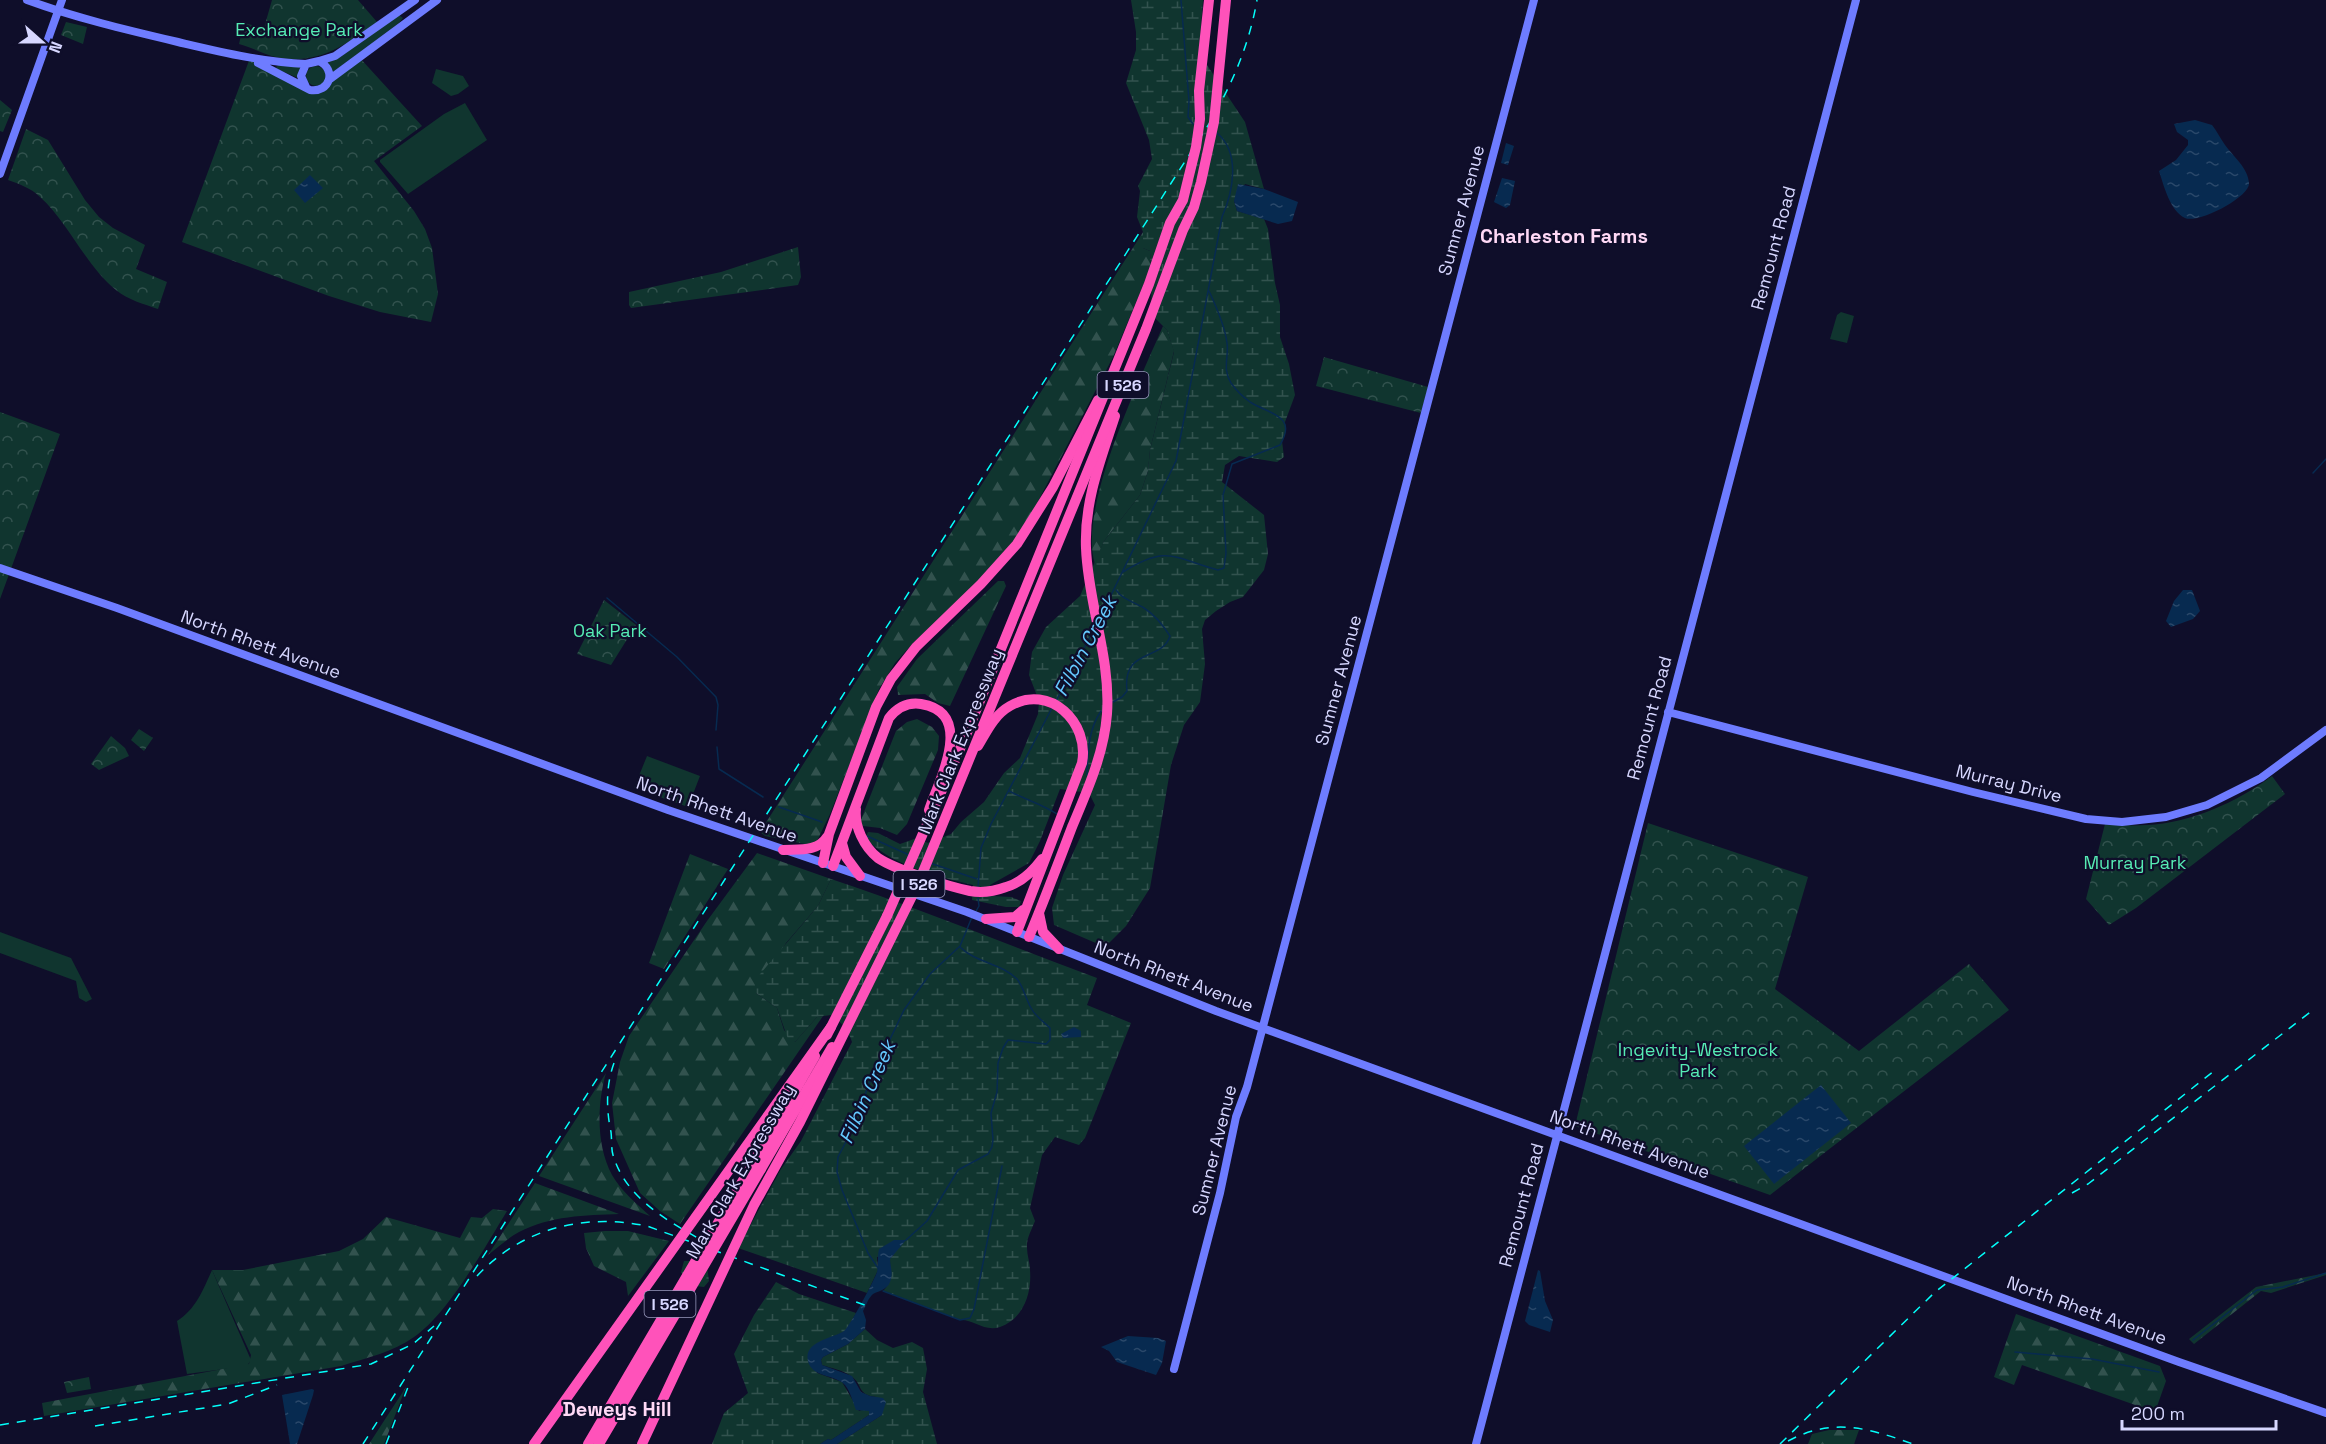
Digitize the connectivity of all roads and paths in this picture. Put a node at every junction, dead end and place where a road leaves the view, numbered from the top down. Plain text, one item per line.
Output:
1 (27, 0) edge
2 (62, 0) edge
3 (415, 0) edge
4 (437, 0) edge
5 (1209, 0) edge
6 (1226, 0) edge
7 (1534, 0) edge
8 (1856, 0) edge
9 (58, 12) junction
10 (250, 58) junction
11 (319, 61) junction
12 (306, 64) junction
13 (330, 79) junction
14 (306, 87) junction
15 (0, 174) edge
16 (1132, 361) junction
17 (1111, 373) junction
18 (0, 563) edge
19 (0, 568) edge
20 (10, 570) junction
21 (1668, 712) junction
22 (2326, 730) edge
23 (972, 756) junction
24 (856, 803) junction
25 (829, 834) junction
26 (842, 843) junction
27 (1050, 846) junction
28 (783, 850) junction
29 (828, 865) junction
30 (909, 867) junction
31 (860, 876) junction
32 (1028, 901) junction
33 (1039, 913) junction
34 (986, 919) junction
35 (1017, 932) junction
36 (1029, 937) junction
37 (1059, 950) junction
38 (857, 1007) junction
39 (831, 1027) junction
40 (1262, 1027) junction
41 (1557, 1135) junction
42 (1174, 1369) dead end
43 (2326, 1413) edge
44 (534, 1444) edge
45 (588, 1444) edge
46 (599, 1444) edge
47 (642, 1444) edge
48 (1476, 1444) edge

1 - 9 main road
2 - 9 main road
3 - 11 main road
4 - 13 main road
5 - 17 highway, Mark Clark Expressway / I 526, bridge
6 - 16 highway, Mark Clark Expressway / I 526, bridge
7 - 40 main road, Sumner Avenue
8 - 21 main road, Remount Road
9 - 10 main road
9 - 15 main road
10 - 12 main road
10 - 14 main road
11 - 12 main road
11 - 13 main road
12 - 14 main road
13 - 14 main road
16 - 23 highway, Mark Clark Expressway / I 526, bridge
16 - 33 highway, bridge
17 - 25 highway, bridge
17 - 30 highway, Mark Clark Expressway / I 526, bridge
18 - 20 main road, North Rhett Avenue
19 - 20 main road, North Rhett Avenue
20 - 28 main road, North Rhett Avenue
21 - 22 main road, Murray Drive
21 - 41 main road, Remount Road
23 - 27 highway, bridge
23 - 38 highway, Mark Clark Expressway / I 526, bridge
24 - 26 highway
24 - 27 highway
24 - 30 highway, bridge
25 - 28 highway
25 - 29 highway
26 - 29 highway
26 - 31 highway
27 - 32 highway
28 - 29 main road, North Rhett Avenue
29 - 31 main road, North Rhett Avenue
30 - 39 highway, Mark Clark Expressway / I 526, bridge
31 - 34 main road, North Rhett Avenue
32 - 34 highway
32 - 35 highway
33 - 36 highway
33 - 37 highway
34 - 35 main road, North Rhett Avenue
35 - 36 main road, North Rhett Avenue
36 - 37 main road, North Rhett Avenue
37 - 40 main road, North Rhett Avenue
38 - 46 highway, Mark Clark Expressway / I 526, bridge
38 - 47 highway, bridge
39 - 44 highway, bridge
39 - 45 highway, Mark Clark Expressway / I 526, bridge
40 - 41 main road, North Rhett Avenue
40 - 42 main road, Sumner Avenue
41 - 43 main road, North Rhett Avenue
41 - 48 main road, Remount Road

